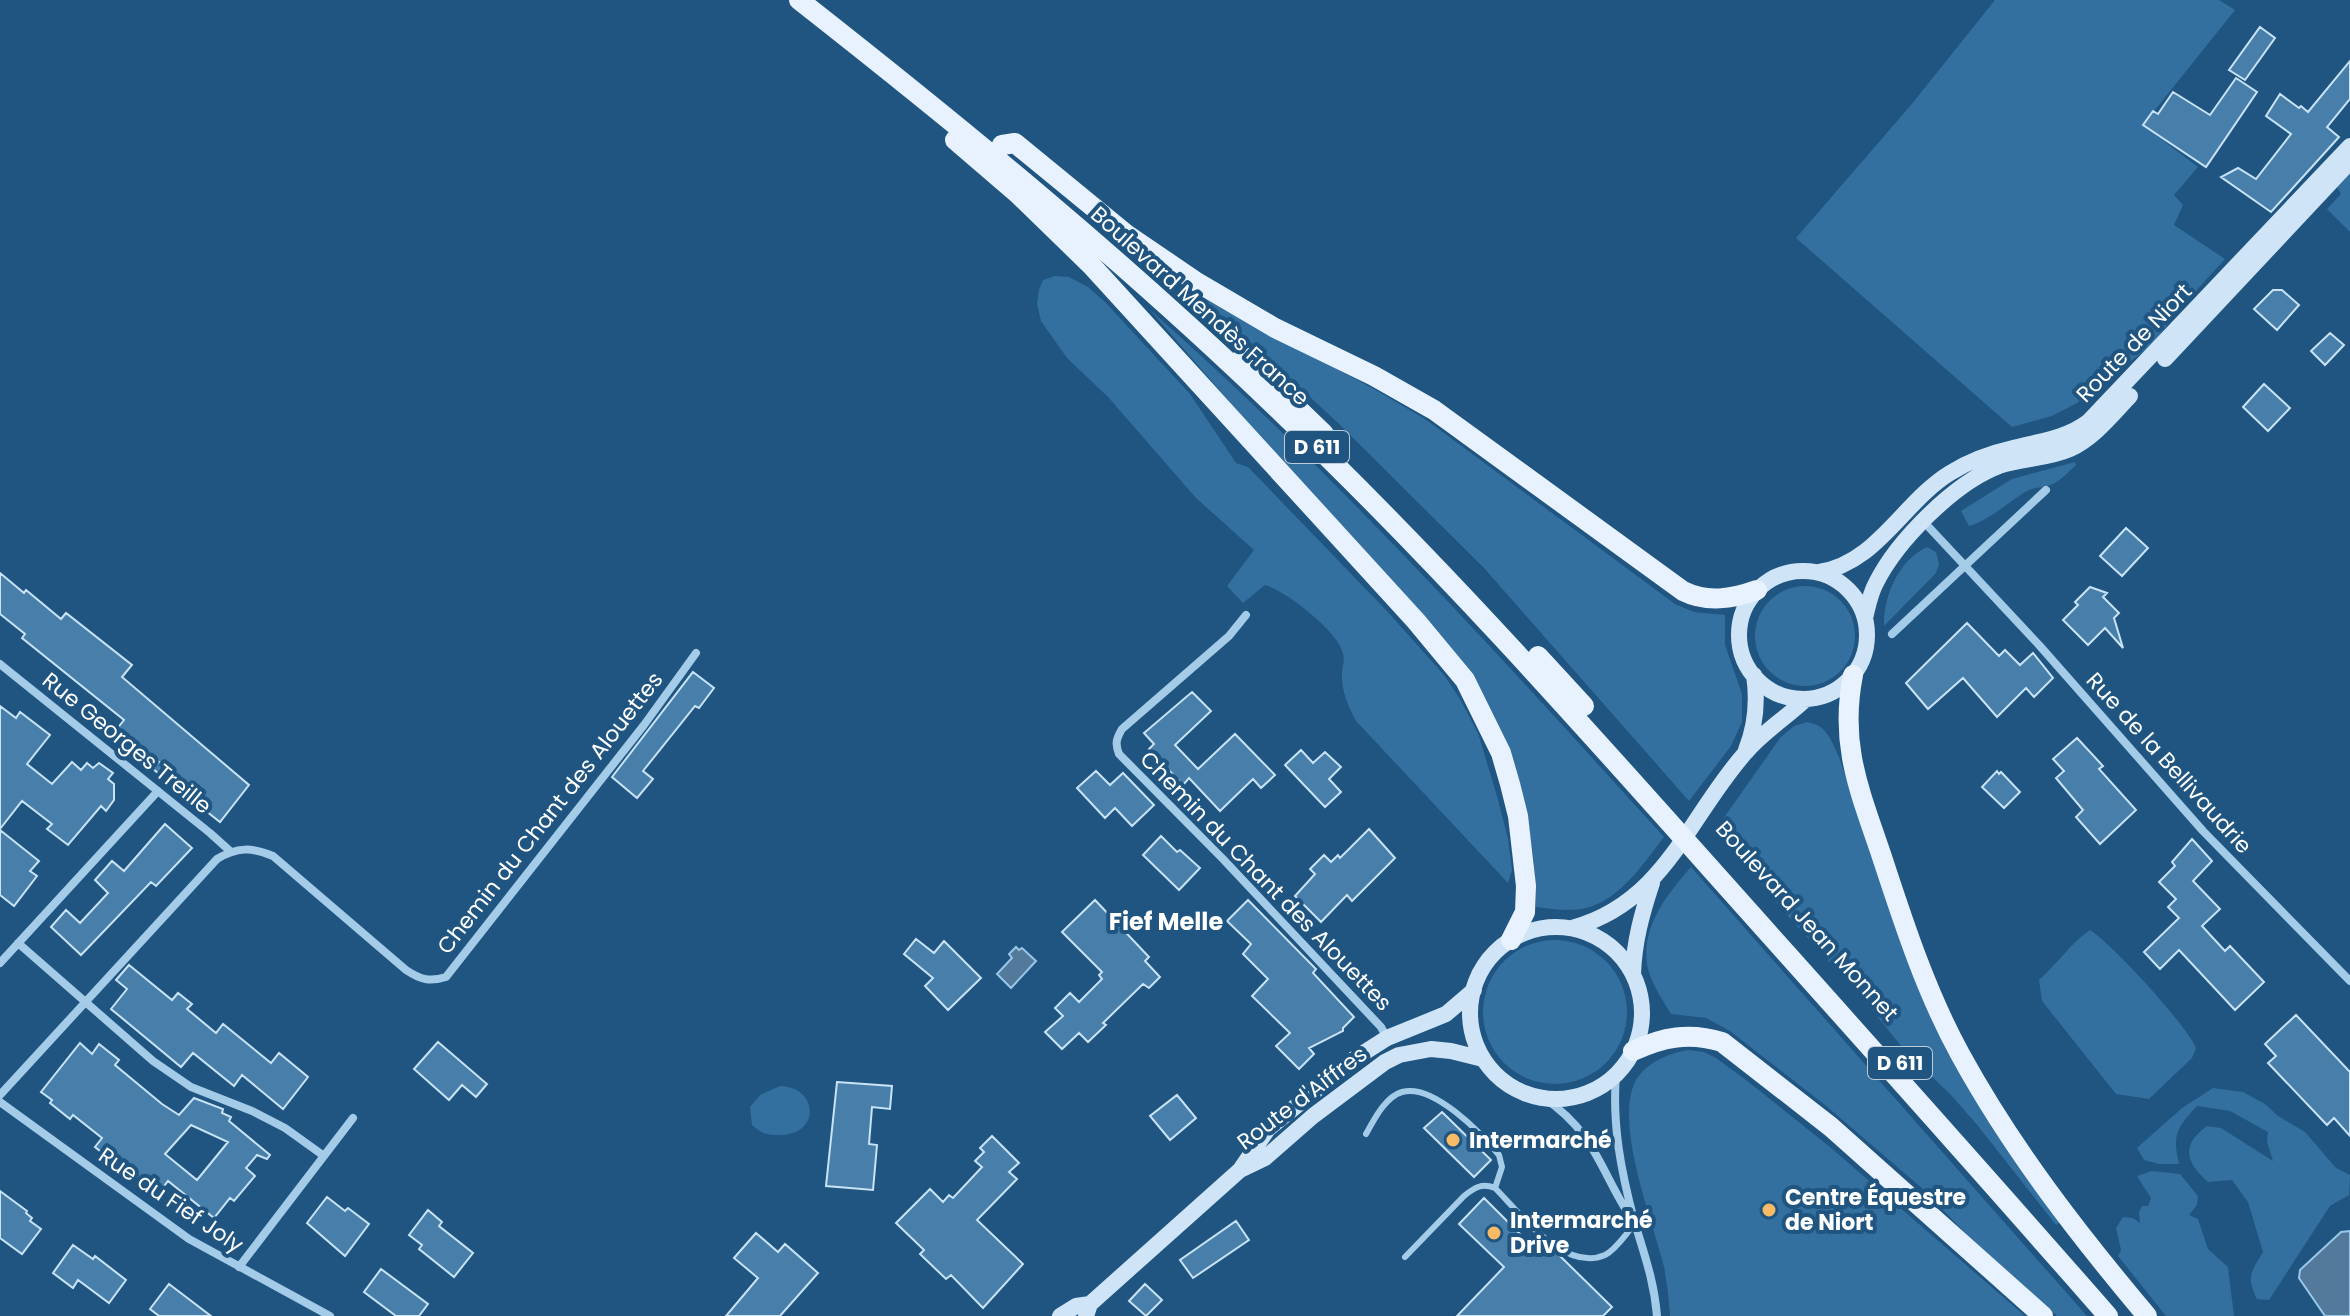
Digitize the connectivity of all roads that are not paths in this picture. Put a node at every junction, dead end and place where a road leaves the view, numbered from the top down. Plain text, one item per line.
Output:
1 (799, 0) edge
2 (818, 0) edge
3 (934, 106) junction
4 (1002, 145) junction
5 (2350, 146) edge
6 (2350, 162) edge
7 (2046, 490) dead end
8 (1924, 522) junction
9 (1964, 566) junction
10 (1819, 572) junction
11 (1757, 590) junction
12 (1246, 615) dead end
13 (1865, 618) junction
14 (1892, 634) dead end
15 (696, 653) dead end
16 (0, 664) edge
17 (1754, 675) junction
18 (1853, 675) junction
19 (1806, 699) junction
20 (1746, 751) junction
21 (158, 791) junction
22 (1671, 815) junction
23 (230, 851) junction
24 (1653, 881) junction
25 (1570, 928) junction
26 (1511, 940) junction
27 (18, 943) junction
28 (0, 963) edge
29 (1633, 974) junction
30 (2350, 981) edge
31 (1474, 990) junction
32 (85, 1002) junction
33 (1387, 1038) junction
34 (1633, 1051) junction
35 (1483, 1059) junction
36 (1616, 1074) junction
37 (0, 1095) edge
38 (1544, 1098) junction
39 (0, 1102) edge
40 (353, 1118) dead end
41 (1366, 1134) dead end
42 (324, 1156) junction
43 (1240, 1170) junction
44 (1495, 1188) junction
45 (1635, 1224) junction
46 (1405, 1257) dead end
47 (239, 1267) junction
48 (1092, 1312) edge
49 (330, 1316) edge
50 (1060, 1316) edge
51 (1657, 1316) edge
52 (2043, 1316) edge
53 (2108, 1316) edge
54 (2126, 1316) edge
55 (2147, 1316) edge

1 - 3 main road, Boulevard Mendès France / D 611
2 - 4 main road, Boulevard Mendès France / D 611
3 - 22 main road, Boulevard Mendès France / D 611
3 - 26 main road
4 - 11 main road
4 - 22 main road, Boulevard Mendès France / D 611
5 - 10 main road, Route de Niort
6 - 8 main road, Route de Niort
7 - 9 street
8 - 9 street, Rue de la Bellivaudrie
8 - 13 main road
9 - 14 street
9 - 30 street, Rue de la Bellivaudrie
10 - 11 main road
10 - 13 main road
11 - 17 main road
12 - 33 street, Chemin du Chant des Alouettes
13 - 18 main road
15 - 23 street, Chemin du Chant des Alouettes
16 - 21 street, Rue Georges Treille
17 - 19 main road
17 - 20 main road
18 - 19 main road
18 - 55 main road
19 - 20 main road
20 - 24 main road
21 - 23 street, Rue Georges Treille
21 - 27 street
22 - 53 main road, Boulevard Jean Monnet / D 611
22 - 54 main road, Boulevard Jean Monnet / D 611
23 - 32 street
24 - 25 main road
24 - 29 main road
25 - 26 main road
25 - 29 main road
26 - 31 main road
27 - 28 street
27 - 32 street
29 - 34 main road
31 - 33 main road, Route d'Aiffres
31 - 35 main road
32 - 37 street
32 - 42 street
33 - 43 main road, Route d'Aiffres
34 - 36 main road
34 - 52 main road
35 - 38 main road
35 - 43 main road, Route d'Aiffres
36 - 38 main road
36 - 45 street
38 - 45 street
39 - 47 street, Rue du Fief Joly
40 - 42 street
41 - 44 lane
42 - 47 street
43 - 48 main road, Route d'Aiffres
44 - 45 lane
44 - 46 lane
45 - 51 street
47 - 49 street, Rue du Fief Joly
48 - 50 main road, Route d'Aiffres

